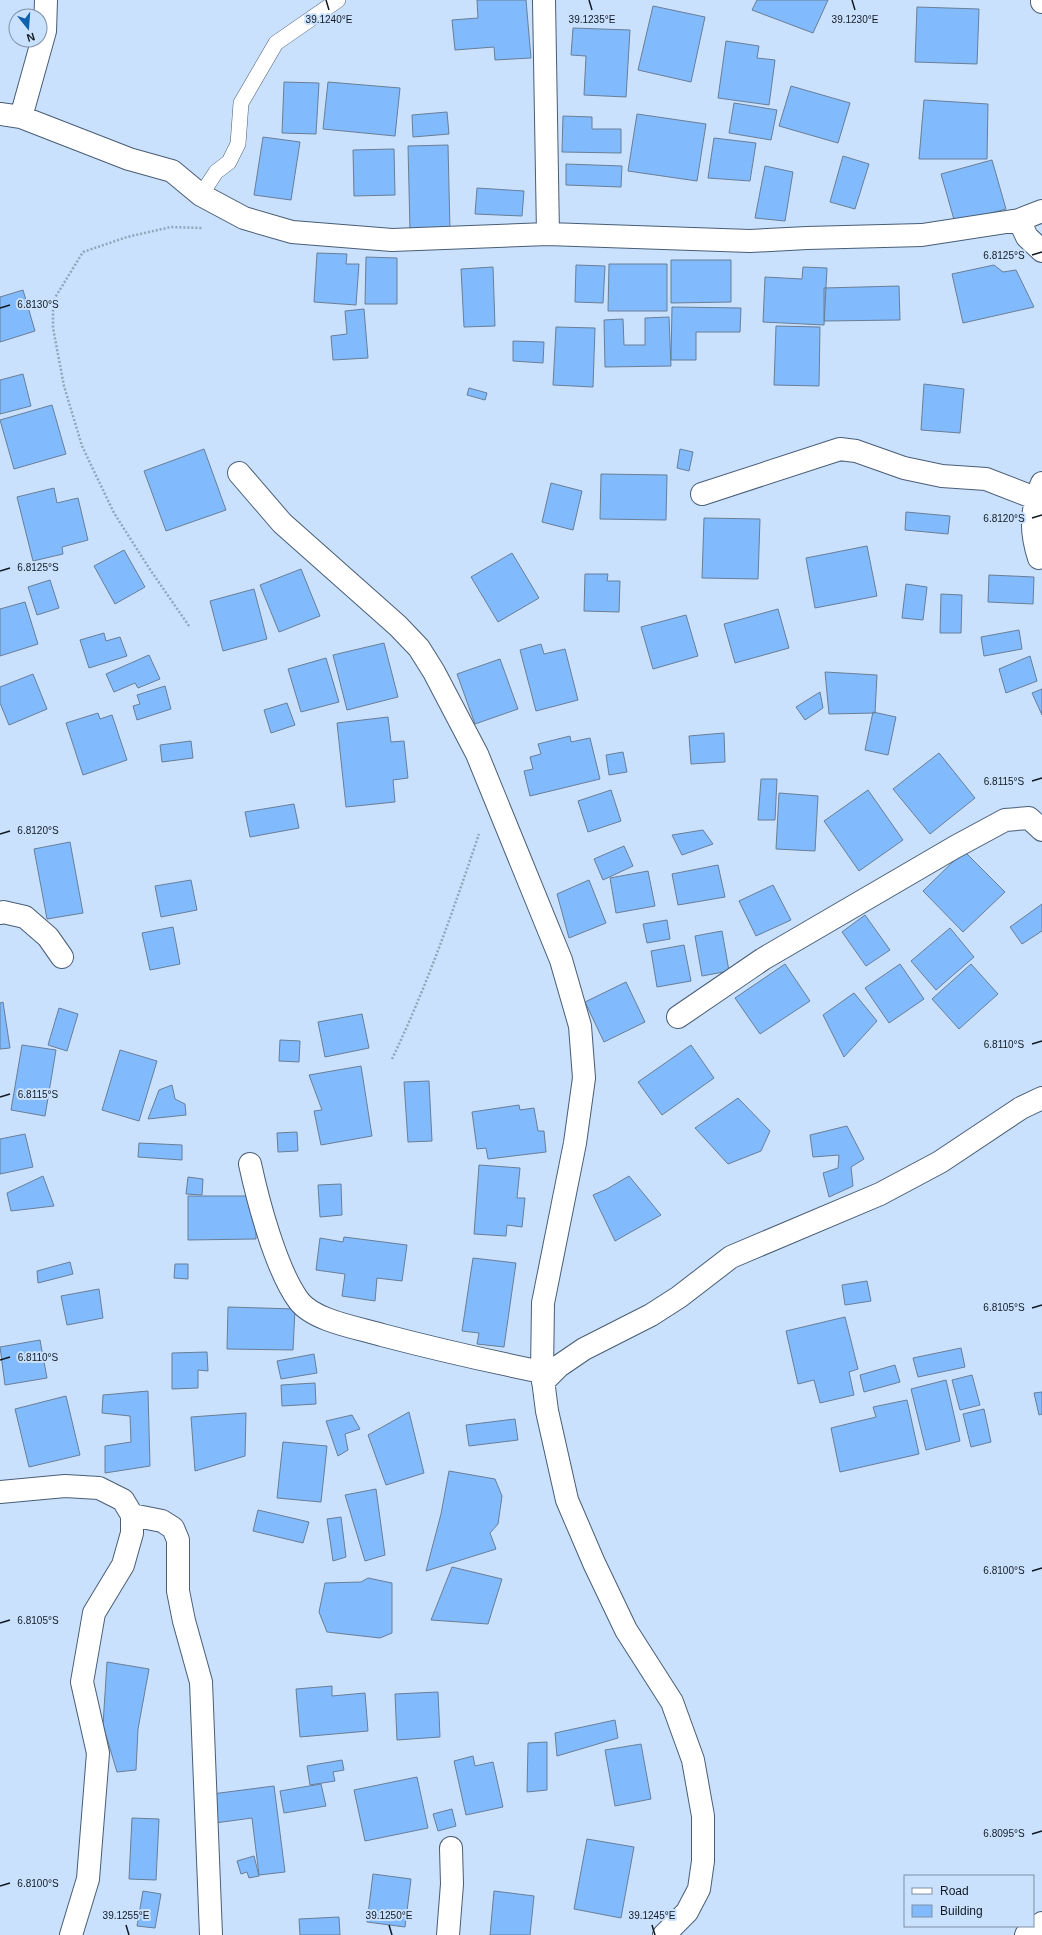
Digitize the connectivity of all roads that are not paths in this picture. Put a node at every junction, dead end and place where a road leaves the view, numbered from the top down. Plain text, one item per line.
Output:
1 (46, 0) edge
2 (338, 0) edge
3 (544, 0) edge
4 (10, 116) edge
5 (201, 195) junction
6 (1042, 211) edge
7 (1019, 220) junction
8 (548, 234) junction
9 (1042, 251) edge
10 (239, 473) dead end
11 (1039, 490) edge
12 (702, 494) dead end
13 (1038, 520) edge
14 (1039, 558) dead end
15 (1042, 830) edge
16 (0, 913) edge
17 (62, 957) dead end
18 (678, 1017) dead end
19 (1042, 1098) edge
20 (250, 1164) dead end
21 (542, 1377) junction
22 (0, 1492) edge
23 (132, 1515) junction
24 (451, 1848) dead end
25 (1042, 1923) edge
26 (71, 1935) edge
27 (211, 1935) edge
28 (448, 1935) edge
29 (664, 1935) edge
30 (1026, 1935) edge

1 - 4 street
2 - 5 lane
3 - 8 street
4 - 5 street
5 - 8 street
6 - 7 street
7 - 8 street
7 - 9 street
10 - 21 street
11 - 12 street
11 - 13 street
13 - 14 street
15 - 18 street
16 - 17 street
19 - 21 street
20 - 21 street
21 - 29 street
22 - 23 street
23 - 26 street
23 - 27 street
24 - 28 street
25 - 30 street

